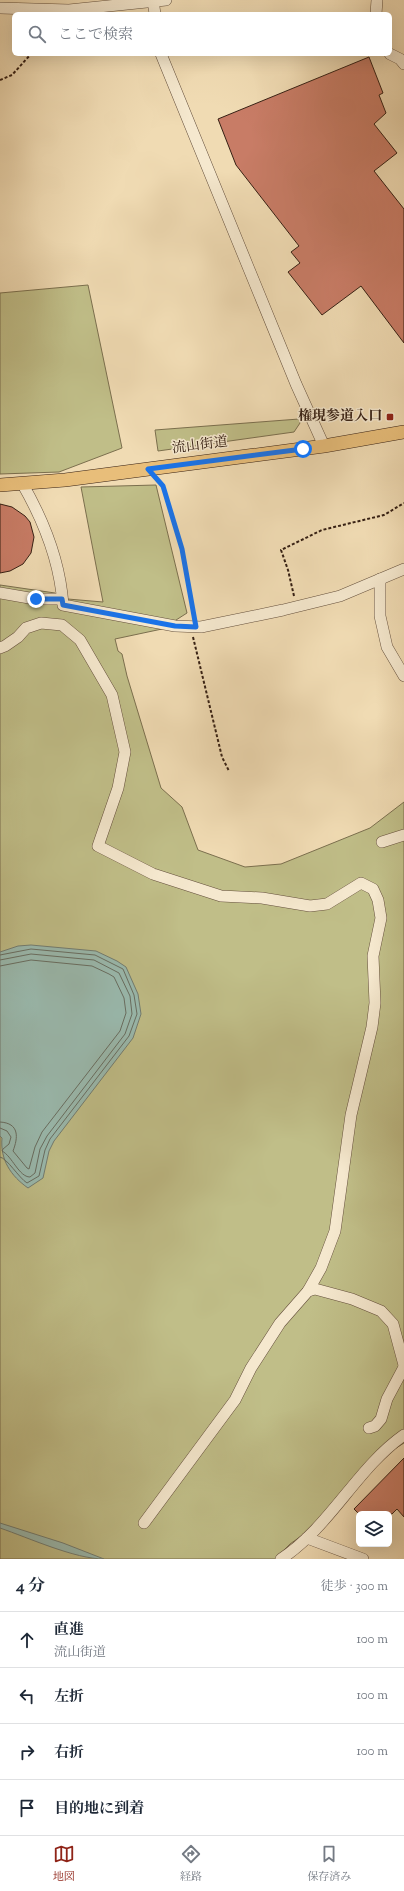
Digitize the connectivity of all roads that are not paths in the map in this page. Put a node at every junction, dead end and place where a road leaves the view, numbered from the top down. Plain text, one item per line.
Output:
1 (166, 0) edge
2 (377, 0) edge
3 (153, 1) edge
4 (0, 8) edge
5 (155, 12) edge
6 (376, 12) edge
7 (392, 55) edge
8 (163, 56) edge
9 (403, 61) edge
10 (404, 432) edge
11 (324, 446) junction
12 (22, 483) junction
13 (0, 485) edge
14 (404, 569) edge
15 (380, 579) junction
16 (0, 593) edge
17 (62, 599) junction
18 (0, 648) edge
19 (404, 676) edge
20 (404, 835) edge
21 (382, 842) dead end
22 (308, 1291) junction
23 (404, 1366) edge
24 (369, 1428) dead end
25 (404, 1435) edge
26 (144, 1523) dead end
27 (307, 1538) junction
28 (281, 1559) edge
29 (363, 1559) edge

1 - 3 street
2 - 6 street
3 - 4 street
3 - 5 street
7 - 9 street
8 - 11 street
10 - 11 main road, 流山街道
11 - 12 main road, 流山街道
12 - 13 main road, 流山街道
12 - 17 street
14 - 15 street
15 - 17 street
15 - 19 street
16 - 17 street
18 - 22 street
20 - 21 street
22 - 23 street
22 - 26 street
23 - 24 street
25 - 27 street
27 - 28 street
27 - 29 street

